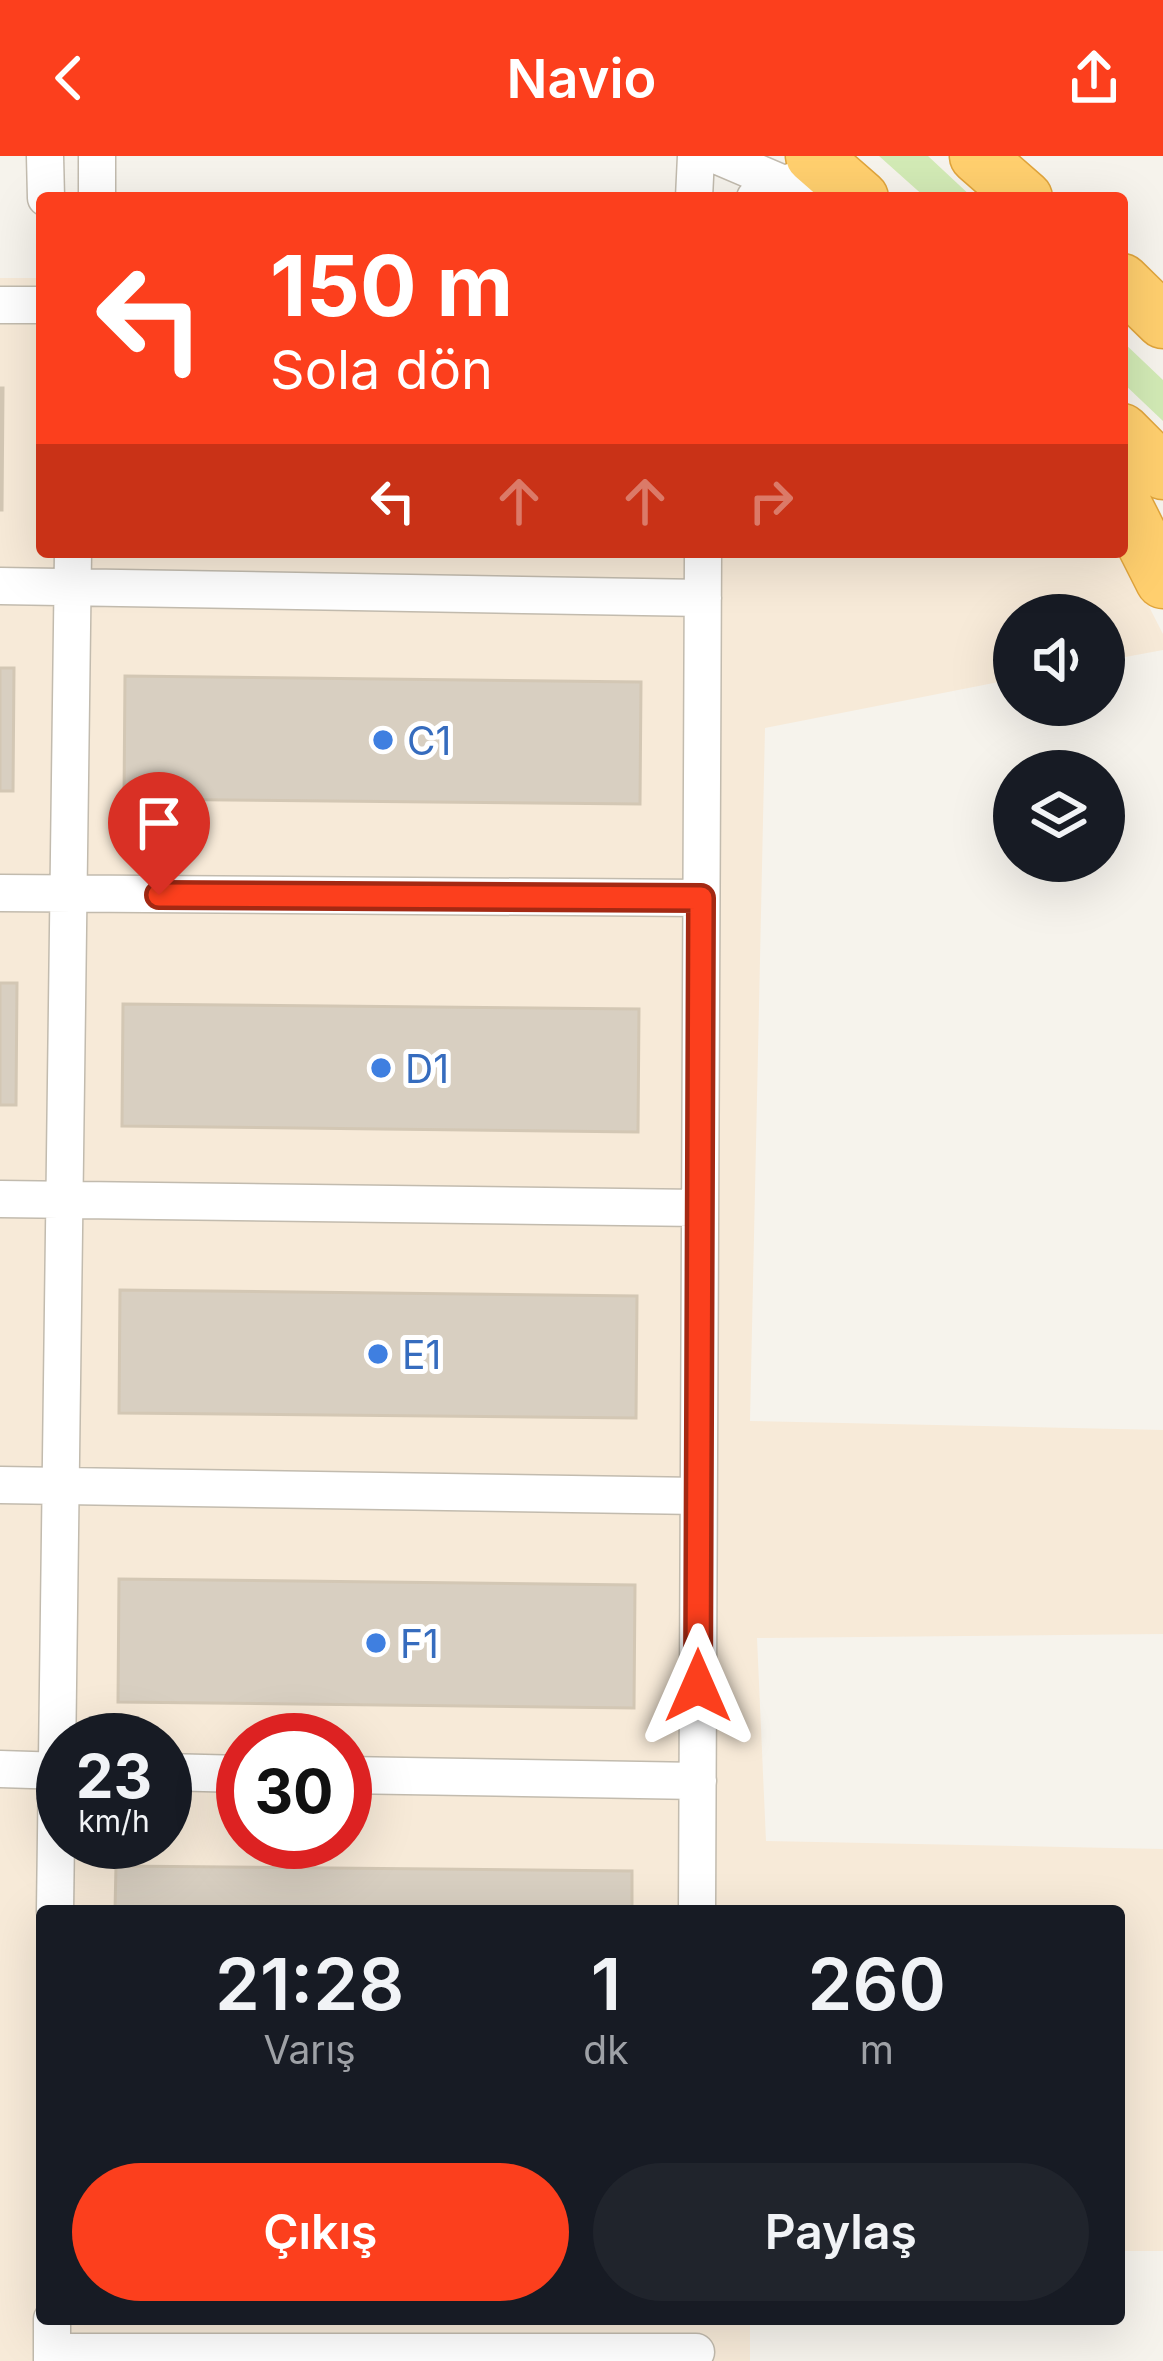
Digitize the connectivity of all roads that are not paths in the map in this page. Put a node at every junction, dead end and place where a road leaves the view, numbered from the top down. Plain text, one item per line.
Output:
1 (45, 156) edge
2 (97, 156) edge
3 (696, 156) edge
4 (718, 156) edge
5 (977, 156) edge
6 (1023, 156) edge
7 (808, 181) edge
8 (46, 192) edge
9 (97, 192) edge
10 (694, 192) edge
11 (1020, 192) edge
12 (1026, 192) edge
13 (1128, 287) edge
14 (0, 304) edge
15 (36, 305) edge
16 (1163, 321) edge
17 (1128, 437) edge
18 (1163, 472) edge
19 (1128, 512) edge
20 (703, 558) edge
21 (73, 569) edge
22 (1163, 581) edge
23 (0, 586) edge
24 (703, 598) junction
25 (0, 893) edge
26 (68, 894) junction
27 (701, 898) junction
28 (0, 1198) edge
29 (64, 1199) junction
30 (699, 1208) junction
31 (0, 1485) edge
32 (61, 1487) junction
33 (698, 1496) junction
34 (60, 1713) edge
35 (0, 1769) edge
36 (36, 1770) edge
37 (372, 1775) edge
38 (698, 1781) junction
39 (57, 1869) edge
40 (56, 1905) edge
41 (698, 1905) edge
42 (52, 2344) edge
43 (696, 2344) edge

1 - 8 street
2 - 9 street
3 - 10 street
4 - 7 street
5 - 11 highway
6 - 12 street
13 - 16 highway
14 - 15 street
17 - 18 highway
19 - 22 highway
20 - 24 street
21 - 23 street
21 - 24 street
21 - 26 street
24 - 27 street
25 - 26 street
26 - 27 street
26 - 29 street
27 - 30 street
28 - 29 street
29 - 30 street
29 - 32 street
30 - 33 street
31 - 32 street
32 - 33 street
32 - 34 street
33 - 38 street
35 - 36 street
37 - 38 street
38 - 41 street
39 - 40 street
42 - 43 street

